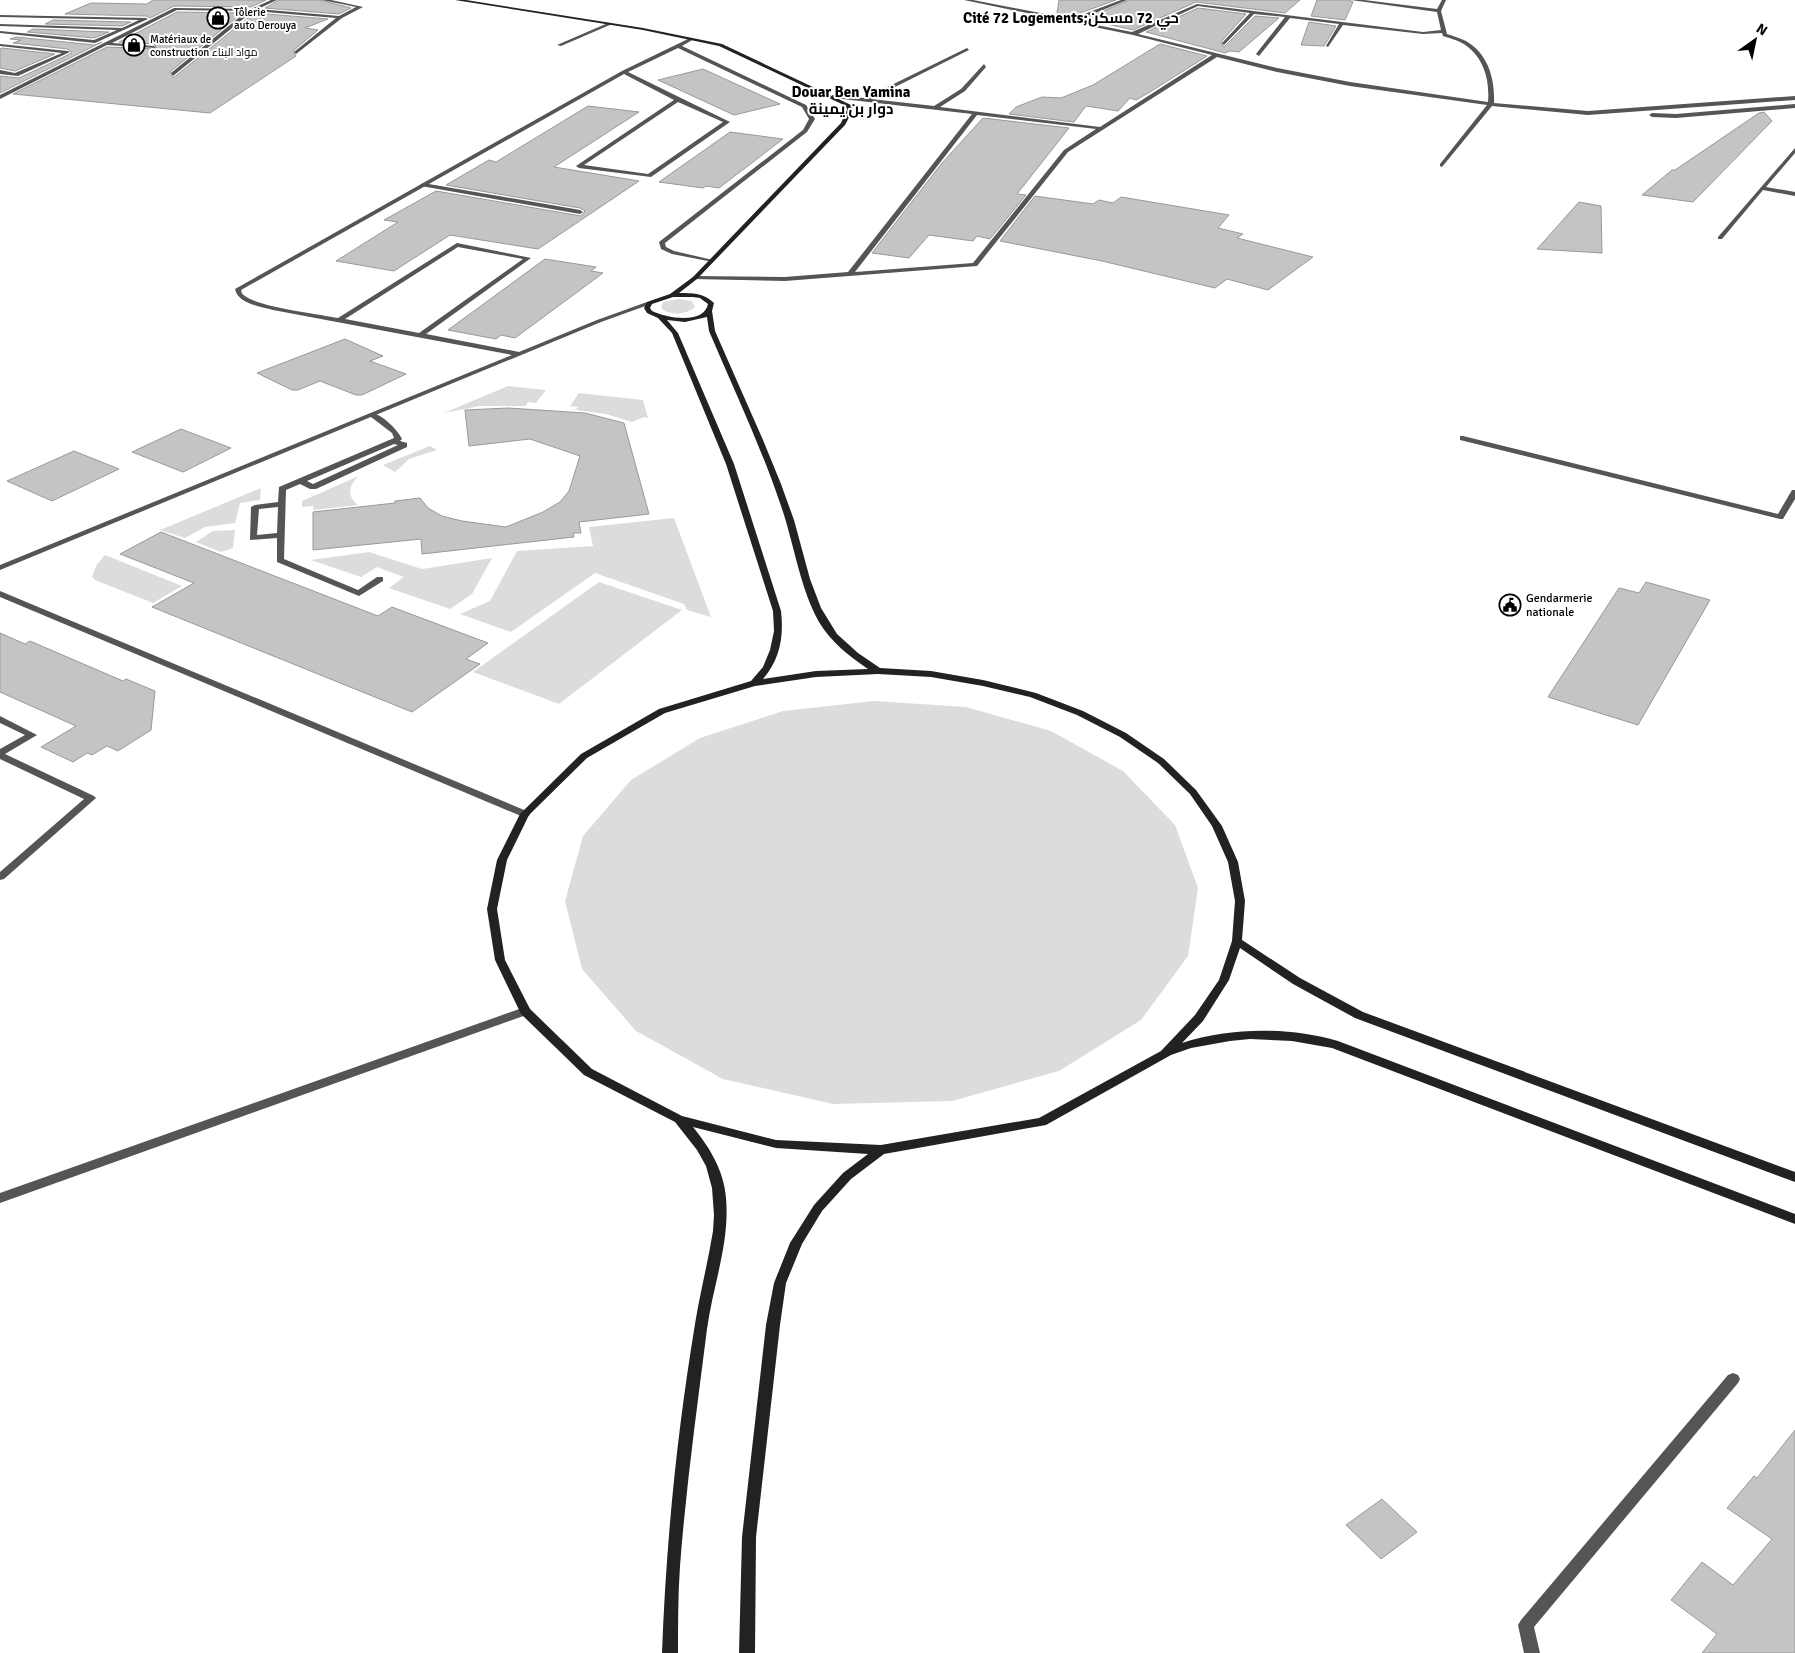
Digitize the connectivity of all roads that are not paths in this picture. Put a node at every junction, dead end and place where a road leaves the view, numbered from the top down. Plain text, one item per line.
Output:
1 (275, 0) edge
2 (324, 0) edge
3 (457, 0) edge
4 (966, 0) edge
5 (1125, 0) edge
6 (1353, 0) edge
7 (1444, 0) edge
8 (974, 1) edge
9 (182, 4) dead end
10 (176, 9) junction
11 (252, 10) junction
12 (1440, 11) junction
13 (1253, 12) junction
14 (0, 16) edge
15 (340, 16) junction
16 (1289, 16) junction
17 (46, 17) junction
18 (1071, 21) junction
19 (1342, 23) junction
20 (610, 24) junction
21 (0, 25) edge
22 (32, 26) junction
23 (123, 29) junction
24 (136, 30) junction
25 (1444, 31) junction
26 (0, 32) edge
27 (20, 34) junction
28 (1133, 34) junction
29 (692, 39) junction
30 (107, 44) junction
31 (1224, 44) dead end
32 (0, 45) edge
33 (559, 45) dead end
34 (678, 46) junction
35 (1328, 46) dead end
36 (154, 47) dead end
37 (967, 49) dead end
38 (296, 53) dead end
39 (1259, 54) dead end
40 (1216, 55) junction
41 (52, 59) junction
42 (71, 62) junction
43 (984, 66) dead end
44 (0, 72) edge
45 (624, 72) junction
46 (173, 74) dead end
47 (834, 96) junction
48 (0, 97) edge
49 (1795, 98) edge
50 (678, 100) junction
51 (866, 100) junction
52 (1491, 104) junction
53 (848, 105) junction
54 (1795, 106) edge
55 (935, 108) junction
56 (976, 113) junction
57 (1588, 113) junction
58 (1099, 128) junction
59 (1795, 150) edge
60 (1442, 166) dead end
61 (423, 185) junction
62 (1762, 188) junction
63 (1795, 194) edge
64 (580, 212) dead end
65 (1720, 238) dead end
66 (711, 261) junction
67 (850, 274) junction
68 (695, 278) junction
69 (672, 295) junction
70 (702, 297) junction
71 (649, 303) junction
72 (709, 311) junction
73 (661, 318) junction
74 (339, 320) junction
75 (420, 335) junction
76 (520, 354) junction
77 (374, 415) junction
78 (1463, 438) dead end
79 (1795, 492) edge
80 (282, 504) junction
81 (281, 535) junction
82 (0, 568) edge
83 (380, 579) dead end
84 (0, 594) edge
85 (878, 671) junction
86 (754, 683) junction
87 (0, 719) edge
88 (0, 754) edge
89 (525, 814) junction
90 (0, 877) edge
91 (1237, 941) junction
92 (525, 1011) junction
93 (1165, 1054) junction
94 (679, 1119) junction
95 (881, 1150) junction
96 (1795, 1177) edge
97 (0, 1198) edge
98 (1795, 1219) edge
99 (1733, 1379) dead end
100 (670, 1653) edge
101 (747, 1653) edge
102 (1532, 1653) edge

1 - 11 street
2 - 15 street
3 - 20 main road
4 - 8 street
5 - 18 street
6 - 12 street
7 - 12 street
8 - 18 street
9 - 10 street
10 - 11 street
10 - 24 street
11 - 15 street
11 - 46 street
12 - 25 street
13 - 16 street
13 - 28 street
13 - 31 street
14 - 17 street
15 - 38 street
16 - 19 street
16 - 39 street
17 - 22 street
17 - 23 street
18 - 28 street
19 - 25 street
19 - 35 street
20 - 29 main road
20 - 33 street
21 - 22 street
22 - 23 street
22 - 27 street
23 - 24 street
23 - 27 street
24 - 30 street
25 - 52 street
26 - 27 street
28 - 40 street
29 - 34 street
29 - 47 main road
30 - 36 street
30 - 42 street
32 - 41 street
34 - 45 street
34 - 66 street
37 - 51 street
40 - 52 street
40 - 58 street
41 - 42 street
41 - 44 street
42 - 48 street
43 - 55 street
45 - 50 street
45 - 61 street
47 - 51 street
47 - 53 main road
49 - 57 street
50 - 50 street
51 - 53 street
51 - 55 street
52 - 57 street
52 - 60 street
53 - 66 main road
54 - 57 street
55 - 56 street
56 - 58 street
56 - 67 street
58 - 67 street
59 - 62 street
61 - 64 street
61 - 74 street
62 - 63 street
62 - 65 street
66 - 68 main road
67 - 68 street
68 - 69 main road
68 - 70 main road
69 - 70 main road
69 - 71 main road
70 - 72 main road
71 - 73 main road
71 - 76 street
72 - 73 main road
72 - 85 main road
73 - 86 main road
74 - 75 street
74 - 75 street
75 - 76 street
76 - 77 street
77 - 80 street
77 - 82 street
78 - 79 street
80 - 81 street
80 - 81 street
81 - 83 street
84 - 89 street
85 - 86 main road
85 - 91 main road
86 - 89 main road
87 - 88 street
88 - 90 street
89 - 92 main road
91 - 93 main road
91 - 96 main road
92 - 94 main road
92 - 97 street
93 - 95 main road
93 - 98 main road
94 - 95 main road
94 - 100 main road
95 - 101 main road
99 - 102 street

